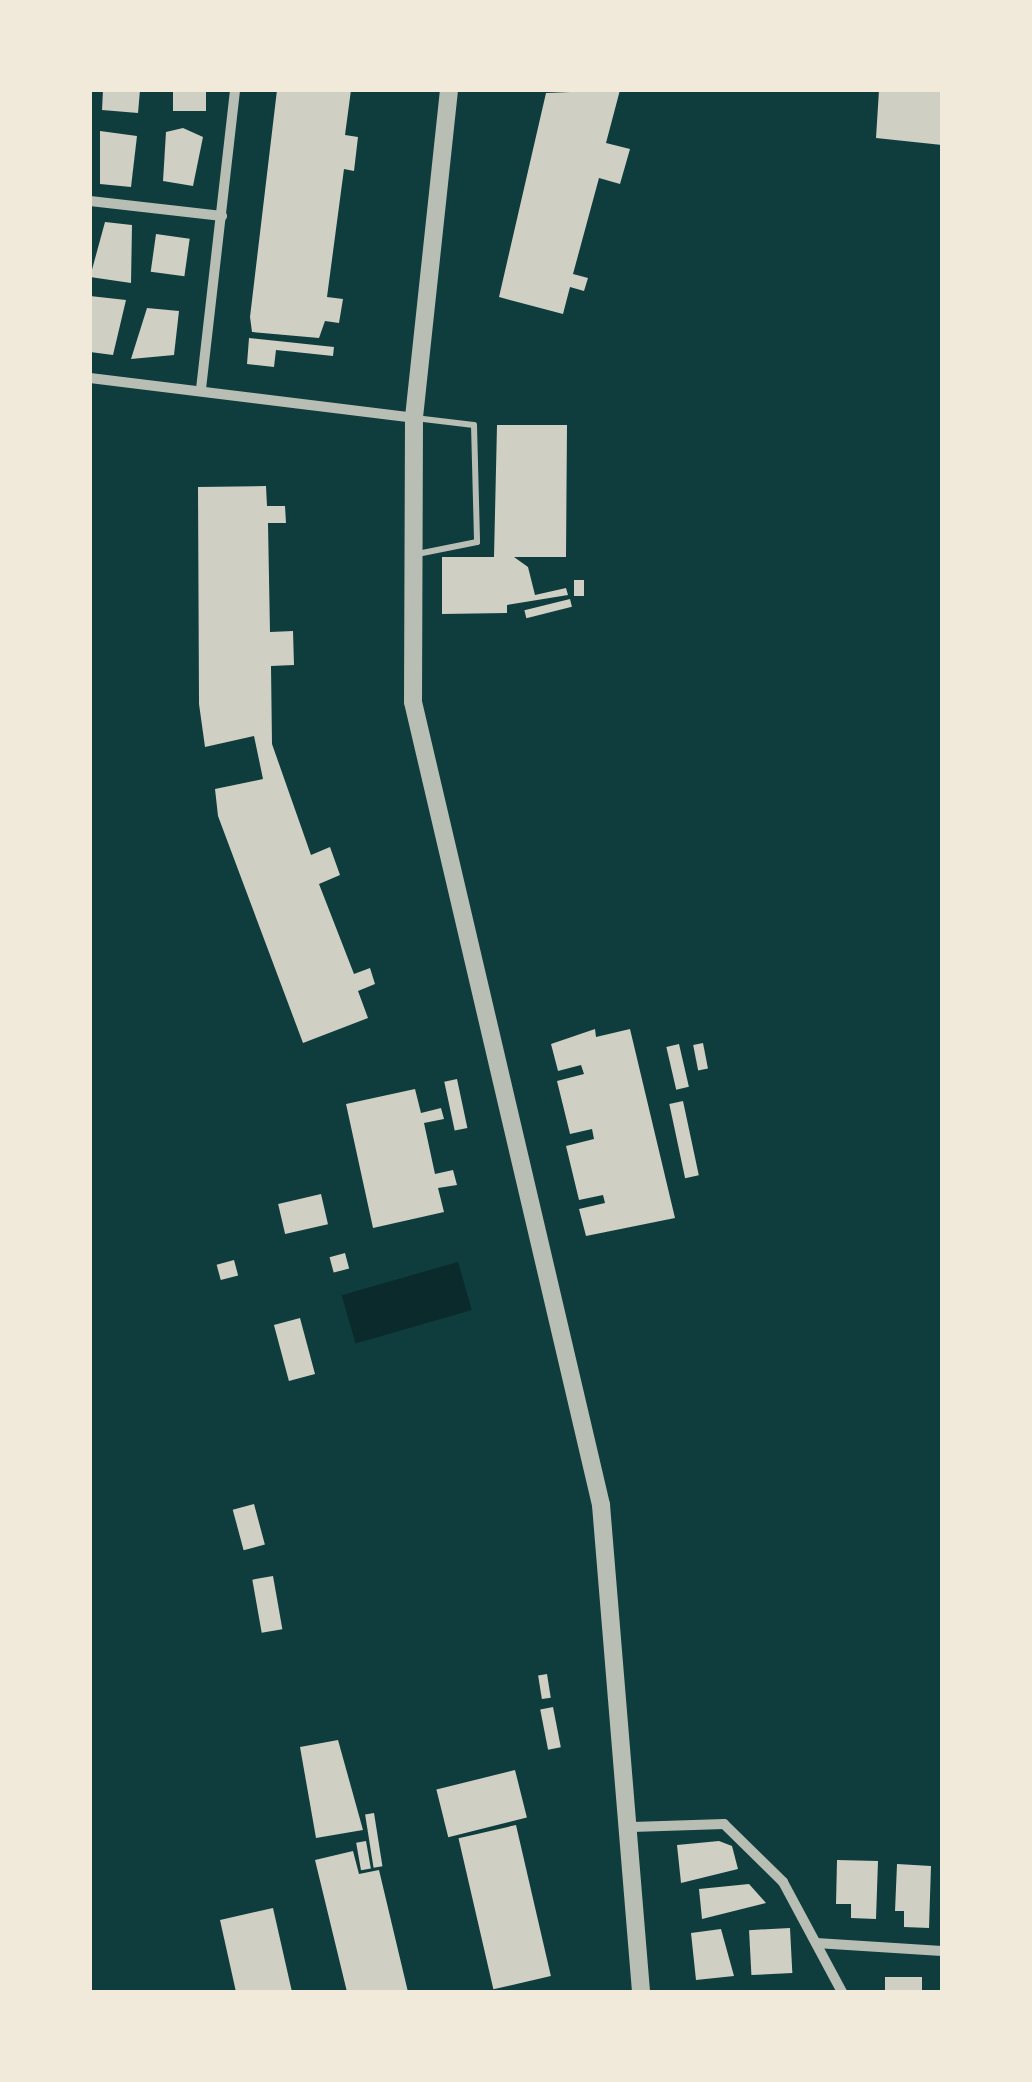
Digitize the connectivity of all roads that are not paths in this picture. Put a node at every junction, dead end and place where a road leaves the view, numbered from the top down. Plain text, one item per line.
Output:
1 (235, 90) edge
2 (450, 90) edge
3 (90, 201) edge
4 (222, 216) junction
5 (90, 378) edge
6 (201, 389) junction
7 (414, 418) junction
8 (407, 556) junction
9 (632, 1827) junction
10 (816, 1943) junction
11 (942, 1951) edge
12 (641, 1992) edge
13 (842, 1992) edge

1 - 4 street
2 - 7 street
3 - 4 street
4 - 6 street
5 - 6 street
6 - 7 street
7 - 8 street
7 - 8 lane
8 - 9 street
9 - 10 street
9 - 12 street
10 - 11 street
10 - 13 street

